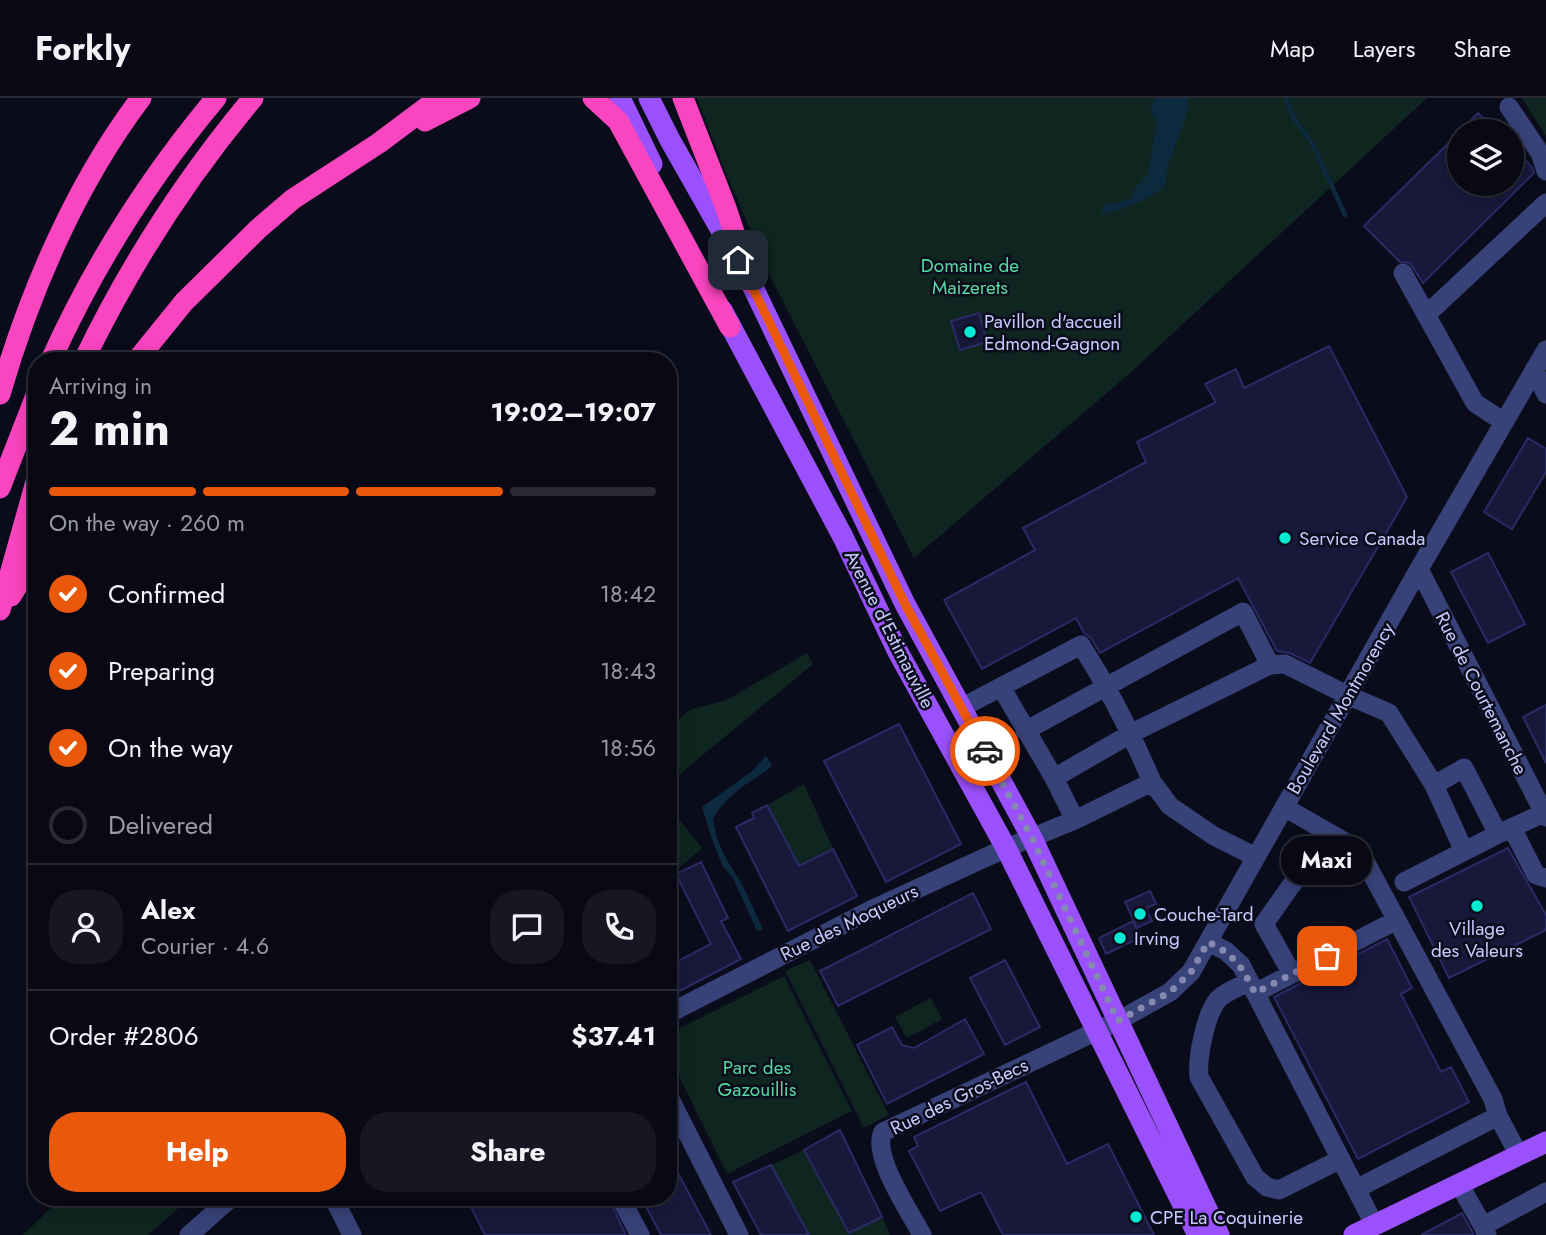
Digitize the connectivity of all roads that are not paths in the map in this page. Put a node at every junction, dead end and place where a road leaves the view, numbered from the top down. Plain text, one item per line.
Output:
1 (141, 98) edge
2 (216, 98) edge
3 (253, 98) edge
4 (439, 98) edge
5 (470, 98) edge
6 (593, 98) edge
7 (620, 98) edge
8 (649, 98) edge
9 (683, 98) edge
10 (1509, 107) dead end
11 (379, 143) junction
12 (1546, 171) edge
13 (1541, 215) edge
14 (1403, 273) dead end
15 (751, 284) junction
16 (1426, 315) junction
17 (730, 327) junction
18 (1546, 350) edge
19 (55, 352) edge
20 (88, 352) edge
21 (143, 352) edge
22 (1534, 370) junction
23 (0, 394) edge
24 (1546, 394) edge
25 (28, 416) edge
26 (1504, 422) junction
27 (0, 488) edge
28 (28, 510) edge
29 (28, 568) edge
30 (1419, 569) junction
31 (0, 611) edge
32 (1270, 665) junction
33 (1106, 685) junction
34 (1001, 687) junction
35 (1347, 695) junction
36 (961, 708) junction
37 (1025, 731) junction
38 (1132, 733) junction
39 (1054, 778) junction
40 (1152, 782) junction
41 (1434, 785) junction
42 (1284, 807) junction
43 (1545, 815) edge
44 (1075, 820) junction
45 (1505, 831) junction
46 (1333, 835) junction
47 (1032, 838) junction
48 (1006, 848) junction
49 (1464, 851) junction
50 (1256, 857) junction
51 (1546, 878) edge
52 (1404, 882) dead end
53 (1397, 920) junction
54 (1208, 942) junction
55 (1292, 974) junction
56 (1252, 987) junction
57 (677, 1009) edge
58 (1108, 1025) junction
59 (677, 1113) edge
60 (1498, 1115) junction
61 (1546, 1142) edge
62 (1519, 1155) junction
63 (1340, 1159) junction
64 (1459, 1184) junction
65 (1356, 1189) junction
66 (1546, 1192) edge
67 (222, 1206) edge
68 (338, 1206) edge
69 (625, 1206) edge
70 (1382, 1227) edge
71 (1485, 1230) edge
72 (189, 1235) edge
73 (352, 1235) edge
74 (640, 1235) edge
75 (739, 1235) edge
76 (922, 1235) edge
77 (1199, 1235) edge
78 (1219, 1235) edge
79 (1354, 1235) edge

1 - 23 highway
2 - 19 highway
3 - 20 highway
4 - 11 highway
5 - 11 highway
6 - 17 highway
7 - 17 main road, Avenue d'Estimauville
8 - 15 main road, Avenue d'Estimauville
9 - 15 highway
10 - 12 street
11 - 21 highway
13 - 16 street
14 - 16 street
15 - 36 main road, Avenue d'Estimauville
16 - 26 street
17 - 48 main road, Avenue d'Estimauville
18 - 22 street, Boulevard Montmorency
22 - 24 street
22 - 26 street, Boulevard Montmorency
25 - 27 highway
26 - 30 street, Boulevard Montmorency
28 - 31 highway
29 - 31 highway
30 - 35 street, Boulevard Montmorency
30 - 43 street, Rue de Courtemanche
32 - 33 street
32 - 35 street
32 - 38 street
33 - 34 street
33 - 37 street
33 - 38 street
34 - 36 street
34 - 37 street
35 - 41 street
35 - 42 street, Boulevard Montmorency
36 - 47 main road, Avenue d'Estimauville
37 - 39 street
38 - 39 street
38 - 40 street
39 - 44 street
40 - 44 street, Rue des Moqueurs
40 - 50 street
41 - 45 street
41 - 49 street
42 - 46 street
42 - 50 street, Boulevard Montmorency
43 - 45 street
44 - 47 street, Rue des Moqueurs
45 - 49 street
45 - 51 street
46 - 53 street
46 - 55 street
47 - 48 street, Rue des Moqueurs
47 - 58 main road, Avenue d'Estimauville
48 - 57 street, Rue des Moqueurs
48 - 58 main road, Avenue d'Estimauville
49 - 52 street
50 - 54 street, Boulevard Montmorency
53 - 55 street
53 - 60 street
54 - 56 street
54 - 58 street, Boulevard Montmorency
55 - 56 street
56 - 63 street
56 - 63 street
58 - 76 street, Rue des Gros-Becs
58 - 77 main road, Avenue d'Estimauville
58 - 78 main road, Avenue d'Estimauville
59 - 75 street
60 - 62 street
60 - 65 street
61 - 62 main road
62 - 64 main road
63 - 65 street
64 - 70 main road
64 - 71 street
65 - 70 street
66 - 71 street
67 - 72 street
68 - 73 street
69 - 74 street
70 - 79 main road

